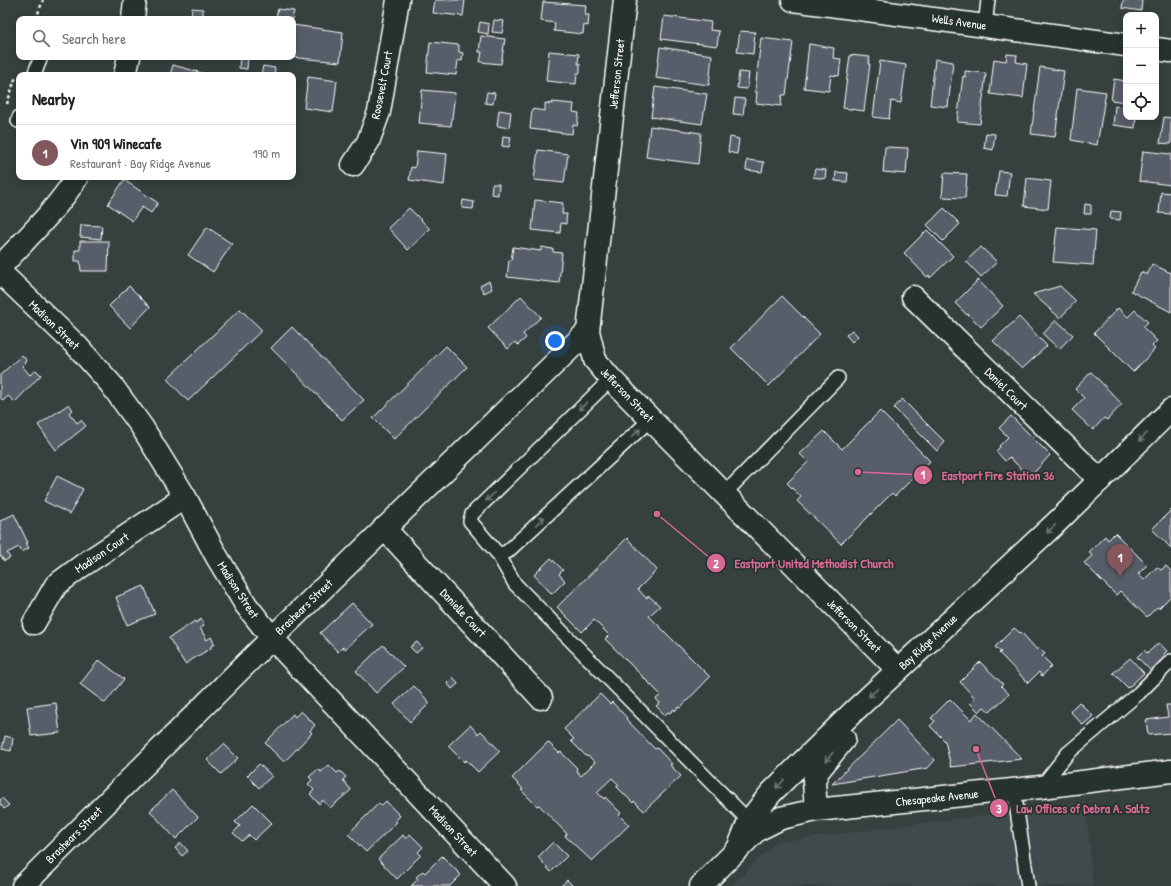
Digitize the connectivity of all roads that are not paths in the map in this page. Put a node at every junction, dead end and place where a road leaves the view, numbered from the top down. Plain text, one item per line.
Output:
1 (135, 0) edge
2 (398, 0) edge
3 (625, 0) edge
4 (792, 0) edge
5 (988, 0) edge
6 (133, 16) edge
7 (985, 26) junction
8 (1123, 45) edge
9 (1159, 49) edge
10 (1171, 51) edge
11 (40, 60) edge
12 (128, 60) edge
13 (35, 72) edge
14 (126, 72) edge
15 (353, 165) dead end
16 (75, 180) edge
17 (0, 267) edge
18 (0, 272) edge
19 (913, 297) dead end
20 (588, 331) junction
21 (838, 378) dead end
22 (611, 379) junction
23 (1171, 410) edge
24 (651, 419) junction
25 (1100, 480) junction
26 (724, 494) junction
27 (185, 497) junction
28 (384, 528) junction
29 (498, 554) junction
30 (34, 623) dead end
31 (272, 638) junction
32 (1171, 661) edge
33 (898, 670) junction
34 (541, 698) dead end
35 (853, 712) junction
36 (1171, 771) edge
37 (1041, 787) junction
38 (1014, 790) junction
39 (816, 810) junction
40 (749, 821) junction
41 (738, 849) junction
42 (23, 886) edge
43 (505, 886) edge
44 (701, 886) edge
45 (1028, 886) edge

1 - 6 street
2 - 15 street, Roosevelt Court
3 - 20 street, Jefferson Street
4 - 7 street, Wells Avenue
5 - 7 lane
7 - 8 street, Wells Avenue
9 - 10 street
11 - 13 lane
12 - 14 street
16 - 17 street
18 - 27 street, Madison Street
19 - 25 street, Daniel Court
20 - 22 street, Jefferson Street
20 - 28 street, Brashears Street
21 - 26 lane
22 - 24 street, Jefferson Street
22 -> 29 lane
23 -> 25 street, Bay Ridge Avenue
24 - 26 street, Jefferson Street
29 -> 24 lane
25 -> 33 street, Bay Ridge Avenue
26 - 33 street, Jefferson Street
27 - 30 street, Madison Court
27 - 31 street, Madison Street
28 - 31 street, Brashears Street
28 - 34 street, Danielle Court
29 - 40 lane
31 - 42 street, Brashears Street
31 - 43 street, Madison Street
32 - 37 lane
33 -> 35 street, Bay Ridge Avenue
35 -> 39 street
35 -> 40 street, Bay Ridge Avenue
36 - 37 street, Chesapeake Avenue
37 - 38 street, Chesapeake Avenue
38 - 39 street, Chesapeake Avenue
38 - 45 lane
39 - 41 street, Chesapeake Avenue
40 - 41 street, Bay Ridge Avenue
41 - 44 street, Bay Ridge Avenue

